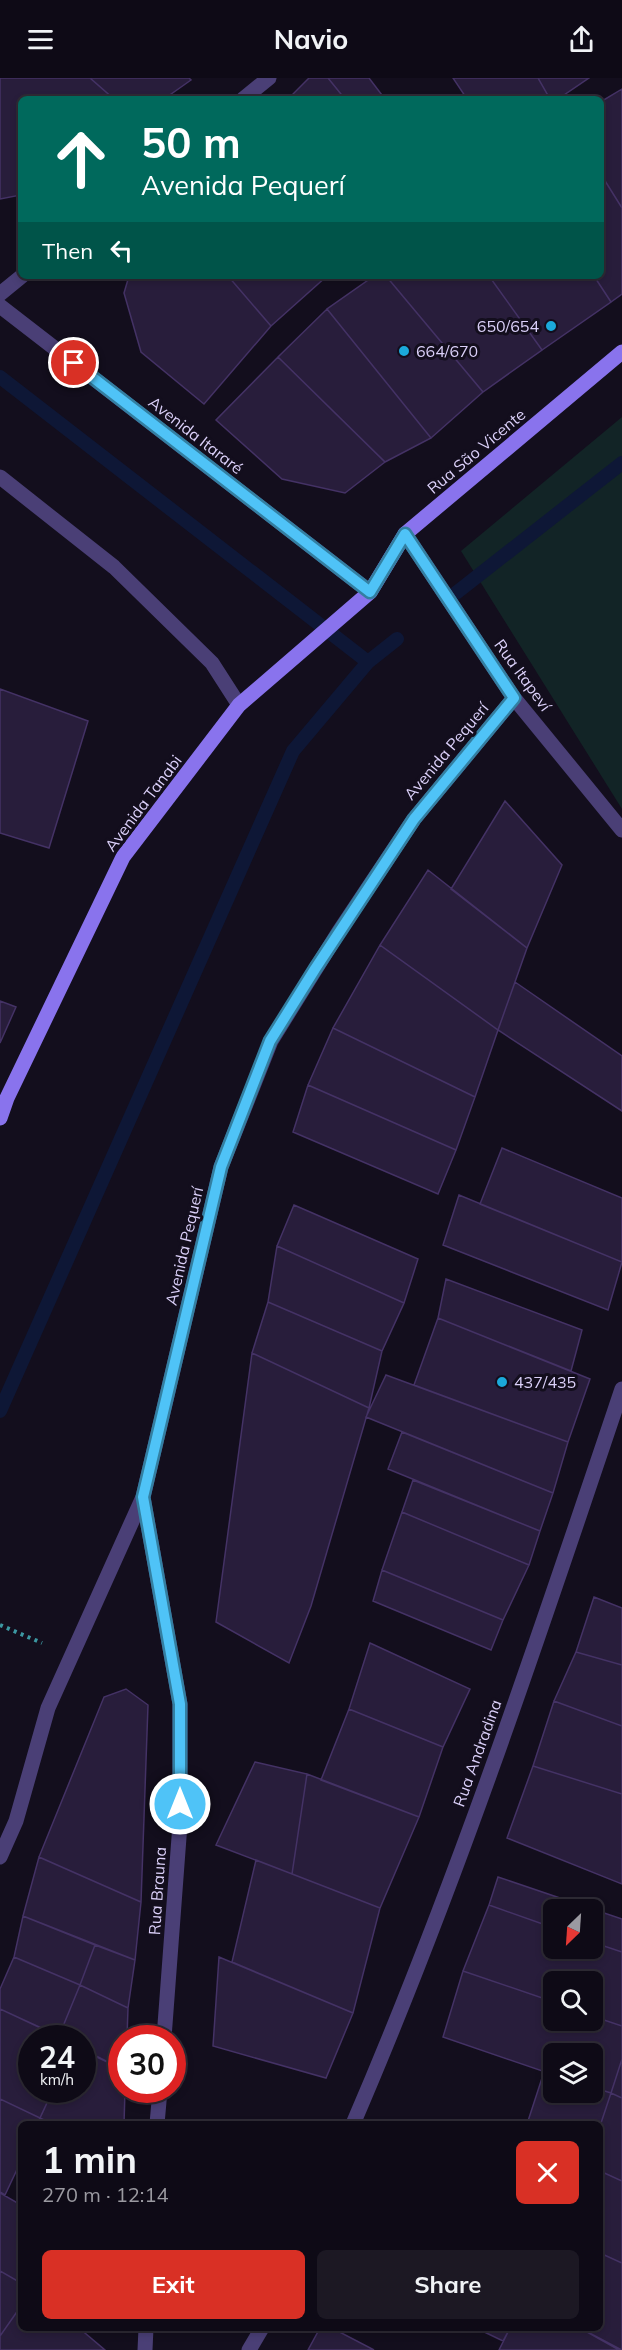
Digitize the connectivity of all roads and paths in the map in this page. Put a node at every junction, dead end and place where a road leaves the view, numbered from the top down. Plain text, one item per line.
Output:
1 (269, 78) edge
2 (247, 96) edge
3 (18, 279) edge
4 (0, 294) edge
5 (0, 306) edge
6 (622, 352) edge
7 (0, 477) edge
8 (405, 534) junction
9 (370, 592) junction
10 (514, 698) junction
11 (239, 705) junction
12 (622, 830) edge
13 (0, 1118) edge
14 (622, 1389) edge
15 (143, 1497) junction
16 (0, 1625) edge
17 (42, 1642) dead end
18 (0, 1857) edge
19 (165, 2025) edge
20 (159, 2103) edge
21 (157, 2121) edge
22 (354, 2121) edge
23 (146, 2331) edge
24 (260, 2331) edge
25 (146, 2350) edge
26 (249, 2350) edge

1 - 2 street
3 - 4 street
5 - 9 street, Avenida Itararé
6 - 8 street, Rua São Vicente
7 - 11 street
8 - 9 street, Rua São Vicente
8 - 10 street, Rua Itapeví
9 - 11 street, Avenida Tanabi
10 - 12 street, Rua Itapeví
10 - 15 street, Avenida Pequerí
11 - 13 street, Avenida Tanabi
14 - 22 street, Rua Andradina
15 - 18 street, Avenida Pequerí
15 - 19 street, Rua Brauna
16 - 17 path
20 - 21 street
23 - 25 street
24 - 26 street

